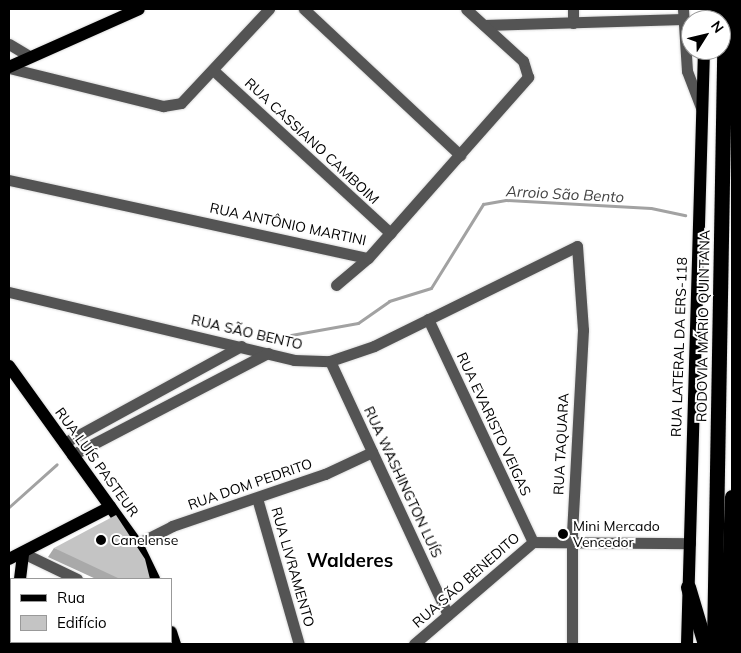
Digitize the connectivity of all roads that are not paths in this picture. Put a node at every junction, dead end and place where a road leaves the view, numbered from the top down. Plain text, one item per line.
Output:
1 (139, 9) edge
2 (269, 9) edge
3 (304, 9) edge
4 (466, 9) edge
5 (573, 9) edge
6 (725, 9) edge
7 (681, 14) edge
8 (573, 24) junction
9 (484, 25) junction
10 (9, 44) edge
11 (27, 56) junction
12 (686, 60) edge
13 (704, 60) edge
14 (9, 68) edge
15 (213, 70) junction
16 (703, 114) junction
17 (460, 155) junction
18 (9, 180) edge
19 (390, 233) junction
20 (577, 246) joint
21 (368, 258) junction
22 (336, 285) dead end
23 (9, 292) edge
24 (428, 319) junction
25 (241, 346) junction
26 (268, 353) junction
27 (330, 361) junction
28 (9, 366) edge
29 (161, 391) junction
30 (168, 405) junction
31 (64, 442) junction
32 (372, 452) junction
33 (72, 455) junction
34 (732, 497) edge
35 (257, 498) junction
36 (110, 507) junction
37 (533, 542) junction
38 (690, 543) junction
39 (137, 544) junction
40 (572, 544) junction
41 (23, 553) junction
42 (9, 560) edge
43 (20, 578) edge
44 (75, 578) edge
45 (154, 578) edge
46 (688, 586) junction
47 (448, 615) junction
48 (299, 644) edge
49 (414, 644) edge
50 (572, 644) edge
51 (687, 644) edge
52 (706, 644) edge
53 (714, 644) edge
54 (727, 644) edge

1 - 11 main road
2 - 15 street
3 - 17 street
4 - 9 street
5 - 8 street
6 - 53 highway, RODOVIA MÁRIO QUINTANA
7 - 8 street
8 - 9 street
9 - 17 street, RUA ANTÔNIO MARTINI
10 - 11 street
11 - 14 main road
12 - 16 street
13 - 16 main road, RUA LATERAL DA ERS-118
14 - 15 street
15 - 19 street, RUA CASSIANO CAMBOIM
16 - 38 main road, RUA LATERAL DA ERS-118
17 - 19 street, RUA ANTÔNIO MARTINI
18 - 21 street, RUA ANTÔNIO MARTINI
19 - 21 street, RUA ANTÔNIO MARTINI
20 - 24 street, RUA SÃO BENTO
20 - 40 street, RUA TAQUARA
21 - 22 street
23 - 25 street, RUA SÃO BENTO
24 - 27 street, RUA SÃO BENTO
24 - 37 street, RUA EVARISTO VEIGAS
25 - 26 street, RUA SÃO BENTO
25 - 29 street
26 - 27 street, RUA SÃO BENTO
26 - 30 street
27 - 32 street, RUA WASHINGTON LUÍS
28 - 31 main road, RUA LUÍS PASTEUR
29 - 30 street
29 - 31 street
30 - 33 street
31 - 33 main road, RUA LUÍS PASTEUR
32 - 35 street, RUA DOM PEDRITO
32 - 47 street, RUA WASHINGTON LUÍS
33 - 36 main road, RUA LUÍS PASTEUR
34 - 54 highway
35 - 39 street, RUA DOM PEDRITO
35 - 48 street, RUA LIVRAMENTO
36 - 39 main road, RUA LUÍS PASTEUR
36 - 41 main road
37 - 40 street, RUA SÃO BENEDITO
37 - 47 street, RUA SÃO BENEDITO
38 - 40 street, RUA SÃO BENEDITO
38 - 46 main road, RUA LATERAL DA ERS-118
39 - 45 main road, RUA LUÍS PASTEUR
40 - 50 street, RUA TAQUARA
41 - 42 main road
41 - 43 main road
41 - 44 street
46 - 51 main road, RUA LATERAL DA ERS-118
46 - 52 highway
47 - 49 street, RUA SÃO BENEDITO

